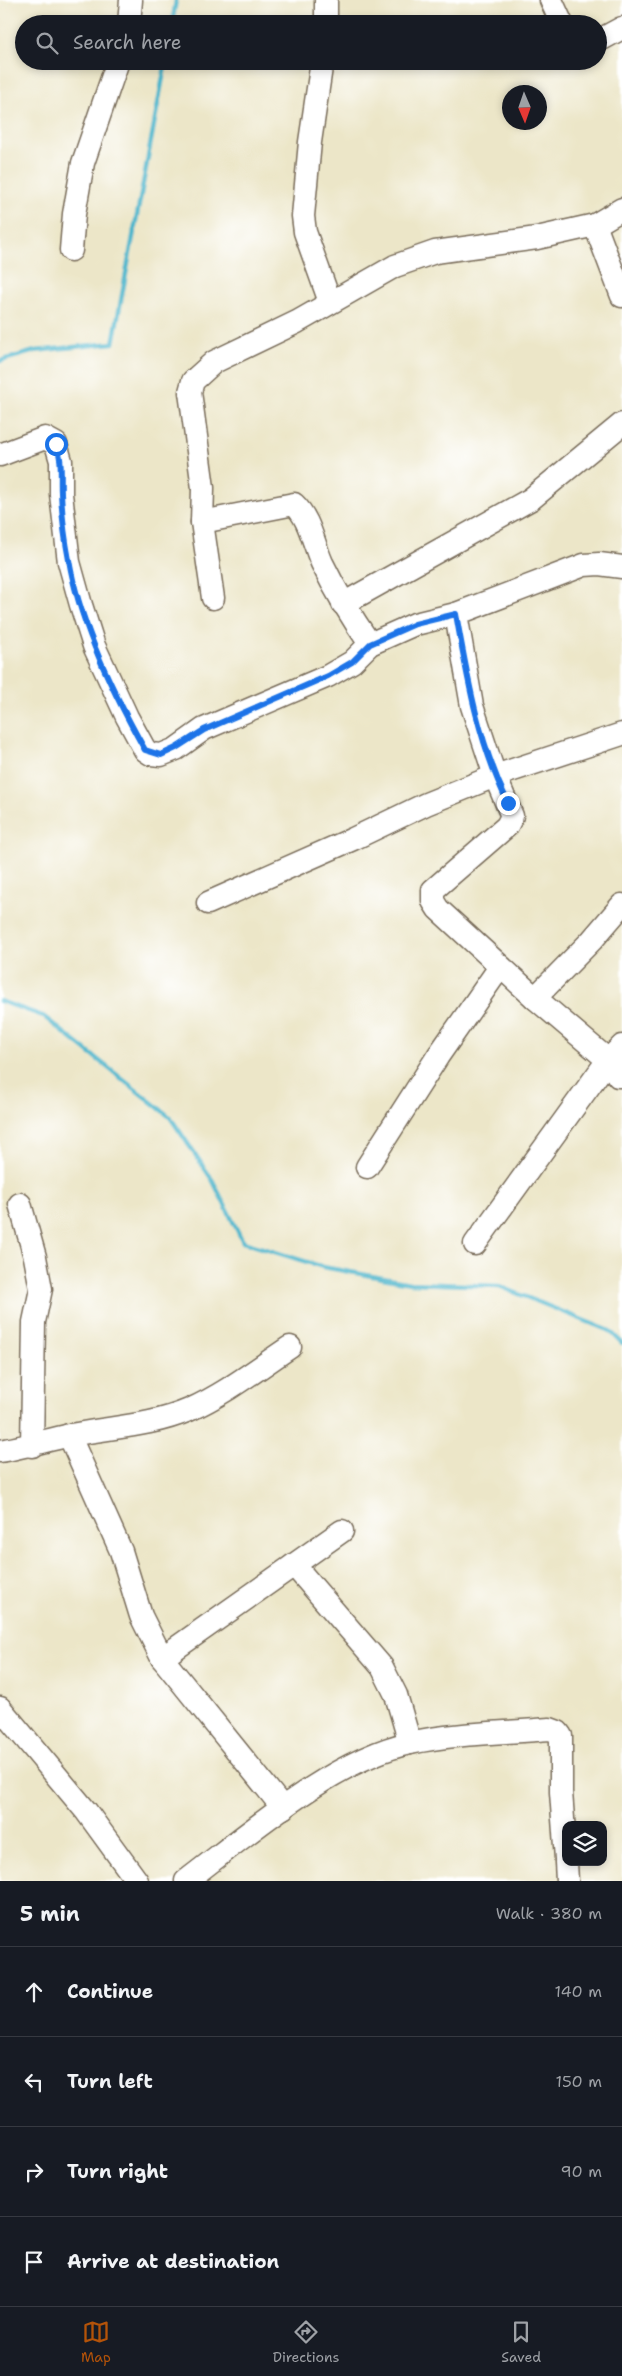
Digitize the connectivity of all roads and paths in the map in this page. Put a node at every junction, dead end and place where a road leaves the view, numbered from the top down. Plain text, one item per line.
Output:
1 (131, 0) edge
2 (326, 0) edge
3 (551, 0) edge
4 (130, 15) edge
5 (326, 15) edge
6 (558, 15) edge
7 (622, 28) edge
8 (607, 36) edge
9 (115, 70) edge
10 (321, 70) edge
11 (622, 209) edge
12 (595, 225) junction
13 (71, 250) dead end
14 (622, 296) edge
15 (330, 302) junction
16 (622, 424) edge
17 (0, 455) edge
18 (202, 522) junction
19 (622, 567) edge
20 (213, 598) dead end
21 (343, 604) junction
22 (456, 614) junction
23 (370, 644) junction
24 (622, 734) edge
25 (495, 776) junction
26 (208, 904) dead end
27 (622, 905) edge
28 (500, 967) junction
29 (535, 998) junction
30 (617, 1060) edge
31 (368, 1167) dead end
32 (20, 1204) dead end
33 (475, 1244) dead end
34 (290, 1347) dead end
35 (69, 1435) junction
36 (32, 1446) junction
37 (0, 1451) edge
38 (342, 1531) dead end
39 (294, 1565) junction
40 (162, 1658) junction
41 (0, 1708) edge
42 (410, 1743) junction
43 (283, 1808) junction
44 (563, 1821) edge
45 (566, 1866) edge
46 (137, 1881) edge
47 (186, 1881) edge
48 (567, 1881) edge

1 - 4 street
2 - 5 street
3 - 6 street
7 - 8 street
9 - 13 street
10 - 15 street
11 - 12 street
12 - 14 street
12 - 15 street
15 - 18 street
16 - 21 street
17 - 23 street
18 - 20 street
18 - 21 street
19 - 22 street
21 - 23 street
22 - 23 street
22 - 25 street
24 - 25 street
25 - 26 street
25 - 28 street
27 - 29 street
28 - 29 street
28 - 31 street
29 - 30 street
30 - 33 street
32 - 36 street
34 - 35 street
35 - 36 street
35 - 40 street
36 - 37 street
38 - 39 street
39 - 40 street
39 - 42 street
40 - 43 street
41 - 46 street
42 - 43 street
42 - 44 street
43 - 47 street
45 - 48 street

